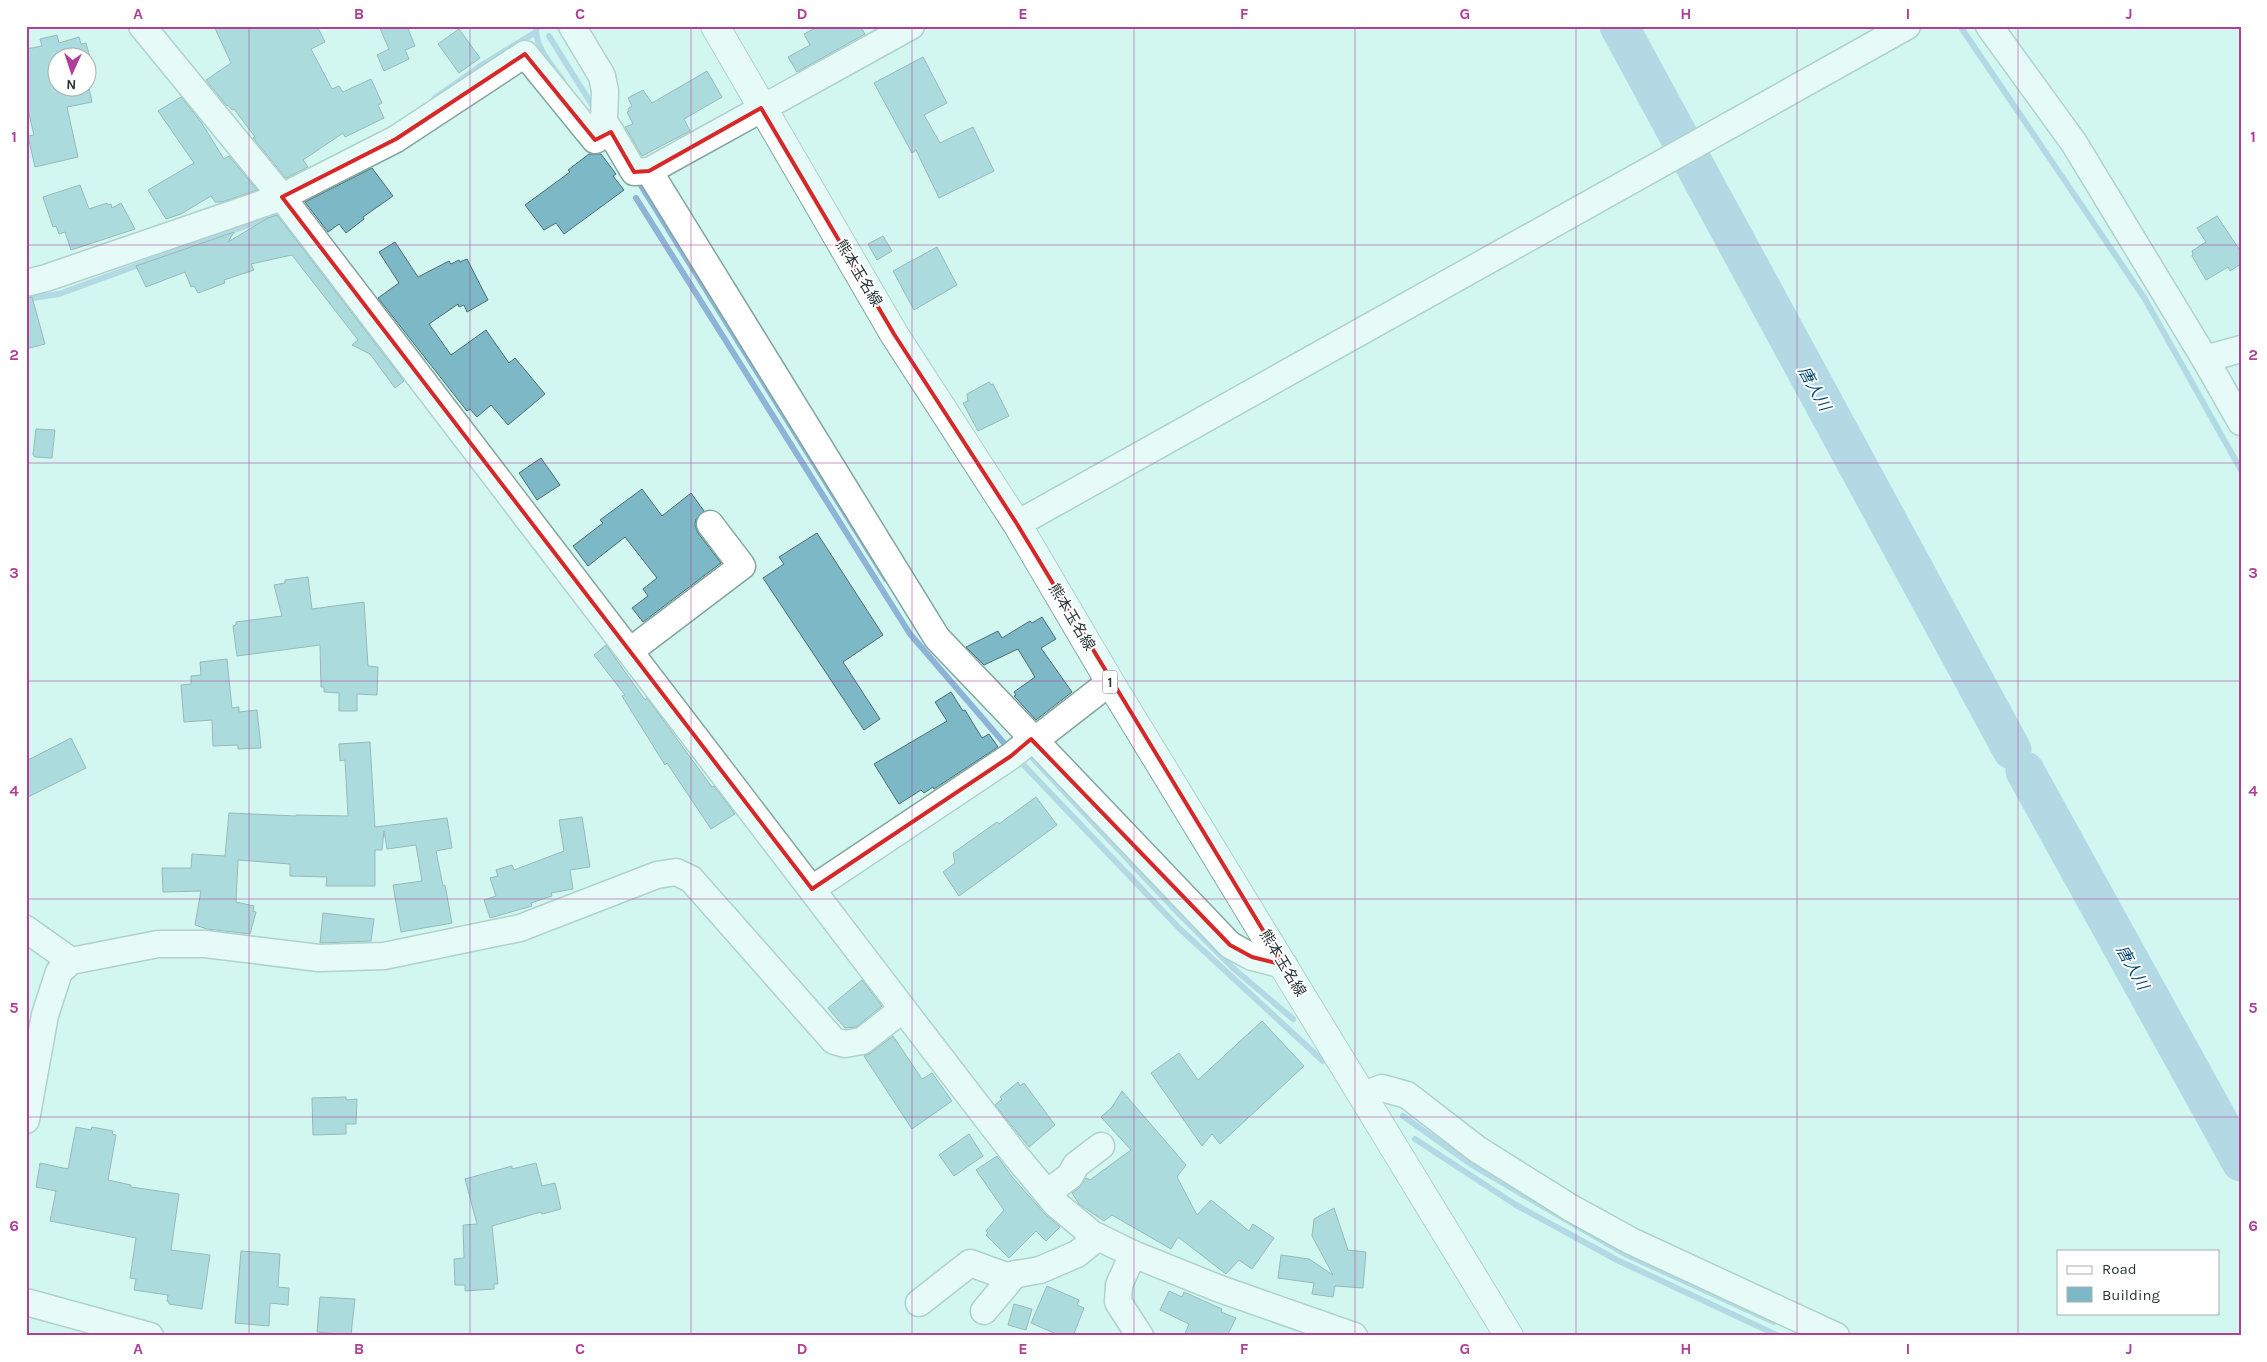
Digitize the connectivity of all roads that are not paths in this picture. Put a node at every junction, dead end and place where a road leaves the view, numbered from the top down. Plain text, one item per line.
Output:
1 (142, 26) edge
2 (572, 26) edge
3 (715, 26) edge
4 (911, 26) edge
5 (1907, 26) edge
6 (1989, 26) edge
7 (761, 108) junction
8 (610, 132) junction
9 (649, 171) junction
10 (282, 197) junction
11 (26, 283) edge
12 (2241, 349) edge
13 (2205, 359) junction
14 (2241, 422) edge
15 (710, 524) dead end
16 (1017, 524) junction
17 (630, 651) junction
18 (1110, 682) junction
19 (1026, 745) junction
20 (812, 889) junction
21 (26, 929) edge
22 (71, 961) junction
23 (1284, 965) junction
24 (903, 1009) junction
25 (1363, 1095) junction
26 (26, 1120) edge
27 (1101, 1146) dead end
28 (1047, 1193) junction
29 (1098, 1237) junction
30 (1133, 1254) junction
31 (1016, 1274) junction
32 (26, 1302) edge
33 (919, 1303) dead end
34 (984, 1311) dead end
35 (150, 1336) edge
36 (1140, 1336) edge
37 (1354, 1336) edge
38 (1509, 1336) edge
39 (1836, 1336) edge

1 - 10 street
2 - 8 street
3 - 7 main road, 熊本玉名線 / 1
4 - 7 street
5 - 16 street
6 - 13 street
7 - 9 street
7 - 16 main road, 熊本玉名線 / 1
8 - 9 street
8 - 10 street
9 - 19 street
10 - 11 street
10 - 17 street
12 - 13 street
13 - 14 street
15 - 17 street
16 - 18 main road, 熊本玉名線 / 1
17 - 20 street
18 - 19 street
18 - 23 main road, 熊本玉名線 / 1
19 - 20 street
19 - 23 street
20 - 24 street
21 - 22 street
22 - 24 street
22 - 26 street
23 - 25 main road, 熊本玉名線 / 1
24 - 28 street
25 - 38 main road, 熊本玉名線 / 1
25 - 39 street
27 - 28 street
28 - 29 street
29 - 30 street
29 - 31 street
30 - 36 street
30 - 37 street
31 - 33 street
31 - 34 street
32 - 35 street

